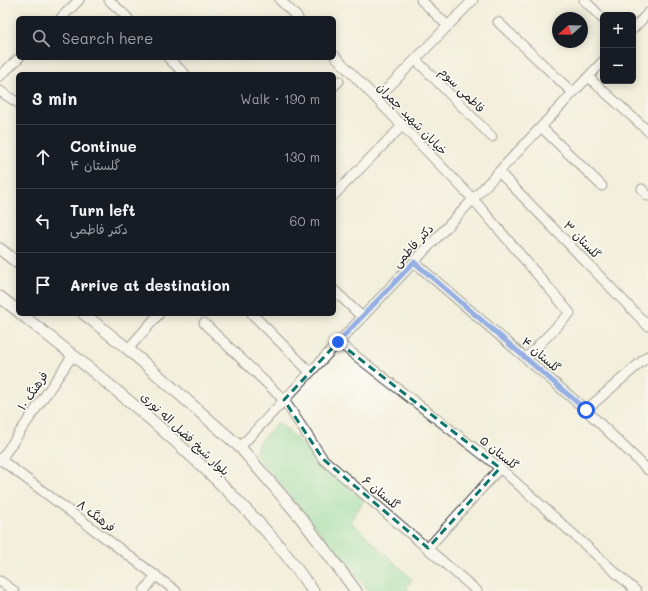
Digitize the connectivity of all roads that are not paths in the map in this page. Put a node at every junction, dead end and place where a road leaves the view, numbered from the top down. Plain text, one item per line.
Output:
1 (79, 0) edge
2 (110, 0) edge
3 (280, 0) edge
4 (421, 0) edge
5 (473, 0) edge
6 (584, 0) edge
7 (648, 13) edge
8 (63, 16) edge
9 (126, 16) edge
10 (296, 16) edge
11 (600, 16) edge
12 (498, 22) dead end
13 (448, 26) junction
14 (636, 26) edge
15 (336, 57) edge
16 (17, 60) edge
17 (170, 60) edge
18 (416, 60) junction
19 (600, 64) edge
20 (183, 72) edge
21 (0, 76) edge
22 (588, 77) junction
23 (0, 91) edge
24 (573, 93) junction
25 (377, 99) junction
26 (16, 101) edge
27 (402, 126) junction
28 (541, 127) junction
29 (648, 131) edge
30 (492, 137) dead end
31 (499, 172) junction
32 (602, 186) dead end
33 (336, 193) edge
34 (473, 199) junction
35 (0, 249) edge
36 (16, 261) edge
37 (414, 262) junction
38 (336, 292) edge
39 (0, 297) edge
40 (16, 309) edge
41 (24, 316) edge
42 (87, 316) edge
43 (157, 316) edge
44 (254, 316) edge
45 (362, 317) junction
46 (204, 323) dead end
47 (648, 326) edge
48 (338, 342) junction
49 (128, 349) junction
50 (73, 355) junction
51 (648, 356) edge
52 (526, 358) junction
53 (310, 372) junction
54 (284, 400) junction
55 (586, 410) junction
56 (240, 447) junction
57 (0, 460) edge
58 (500, 468) junction
59 (648, 470) edge
60 (428, 548) junction
61 (156, 575) junction
62 (0, 581) edge
63 (14, 591) edge
64 (144, 591) edge
65 (176, 591) edge
66 (313, 591) edge
67 (356, 591) edge
68 (477, 591) edge
69 (636, 591) edge

1 - 8 street
2 - 9 street
3 - 10 street
4 - 13 street
5 - 13 street
6 - 11 street
7 - 14 street
12 - 24 street
13 - 18 street
15 - 25 street, خیابان شهید چمران
16 - 21 street
17 - 20 street
18 - 25 street
18 - 30 street, فاطمی سوم
19 - 22 street, دکتر فاطمی
22 - 24 street, دکتر فاطمی
22 - 29 street
23 - 26 street
24 - 28 street, دکتر فاطمی
25 - 27 street, خیابان شهید چمران
27 - 33 street
27 - 34 street, خیابان شهید چمران
28 - 31 street, دکتر فاطمی
28 - 32 street
31 - 34 street, دکتر فاطمی
31 - 47 street, گلستان ۳
34 - 37 street, دکتر فاطمی
34 - 52 street, خیابان شهید چمران
35 - 36 street
37 - 45 street, دکتر فاطمی
37 - 52 street, گلستان ۴
38 - 45 street
39 - 40 street
41 - 50 street, بلوار شیخ فضل اله نوری
42 - 49 street, بلوار شیخ فضل اله نوری
43 - 49 street
44 - 53 street
45 - 48 street, دکتر فاطمی
46 - 54 street, گلستان ۶
48 - 53 street, دکتر فاطمی
48 - 58 street, گلستان ۵
49 - 56 street, بلوار شیخ فضل اله نوری
50 - 57 street, فرهنگ ۱۰
50 - 66 street, بلوار شیخ فضل اله نوری
51 - 55 street
52 - 55 street, گلستان ۴
53 - 54 street, دکتر فاطمی
54 - 56 street, دکتر فاطمی
54 - 60 street, گلستان ۶
55 - 59 street, گلستان ۴
56 - 67 street, بلوار شیخ فضل اله نوری
57 - 61 street, فرهنگ ۸
58 - 60 street
58 - 69 street, گلستان ۵
60 - 68 street, گلستان ۶
61 - 64 street
61 - 65 street, فرهنگ ۸
62 - 63 street

